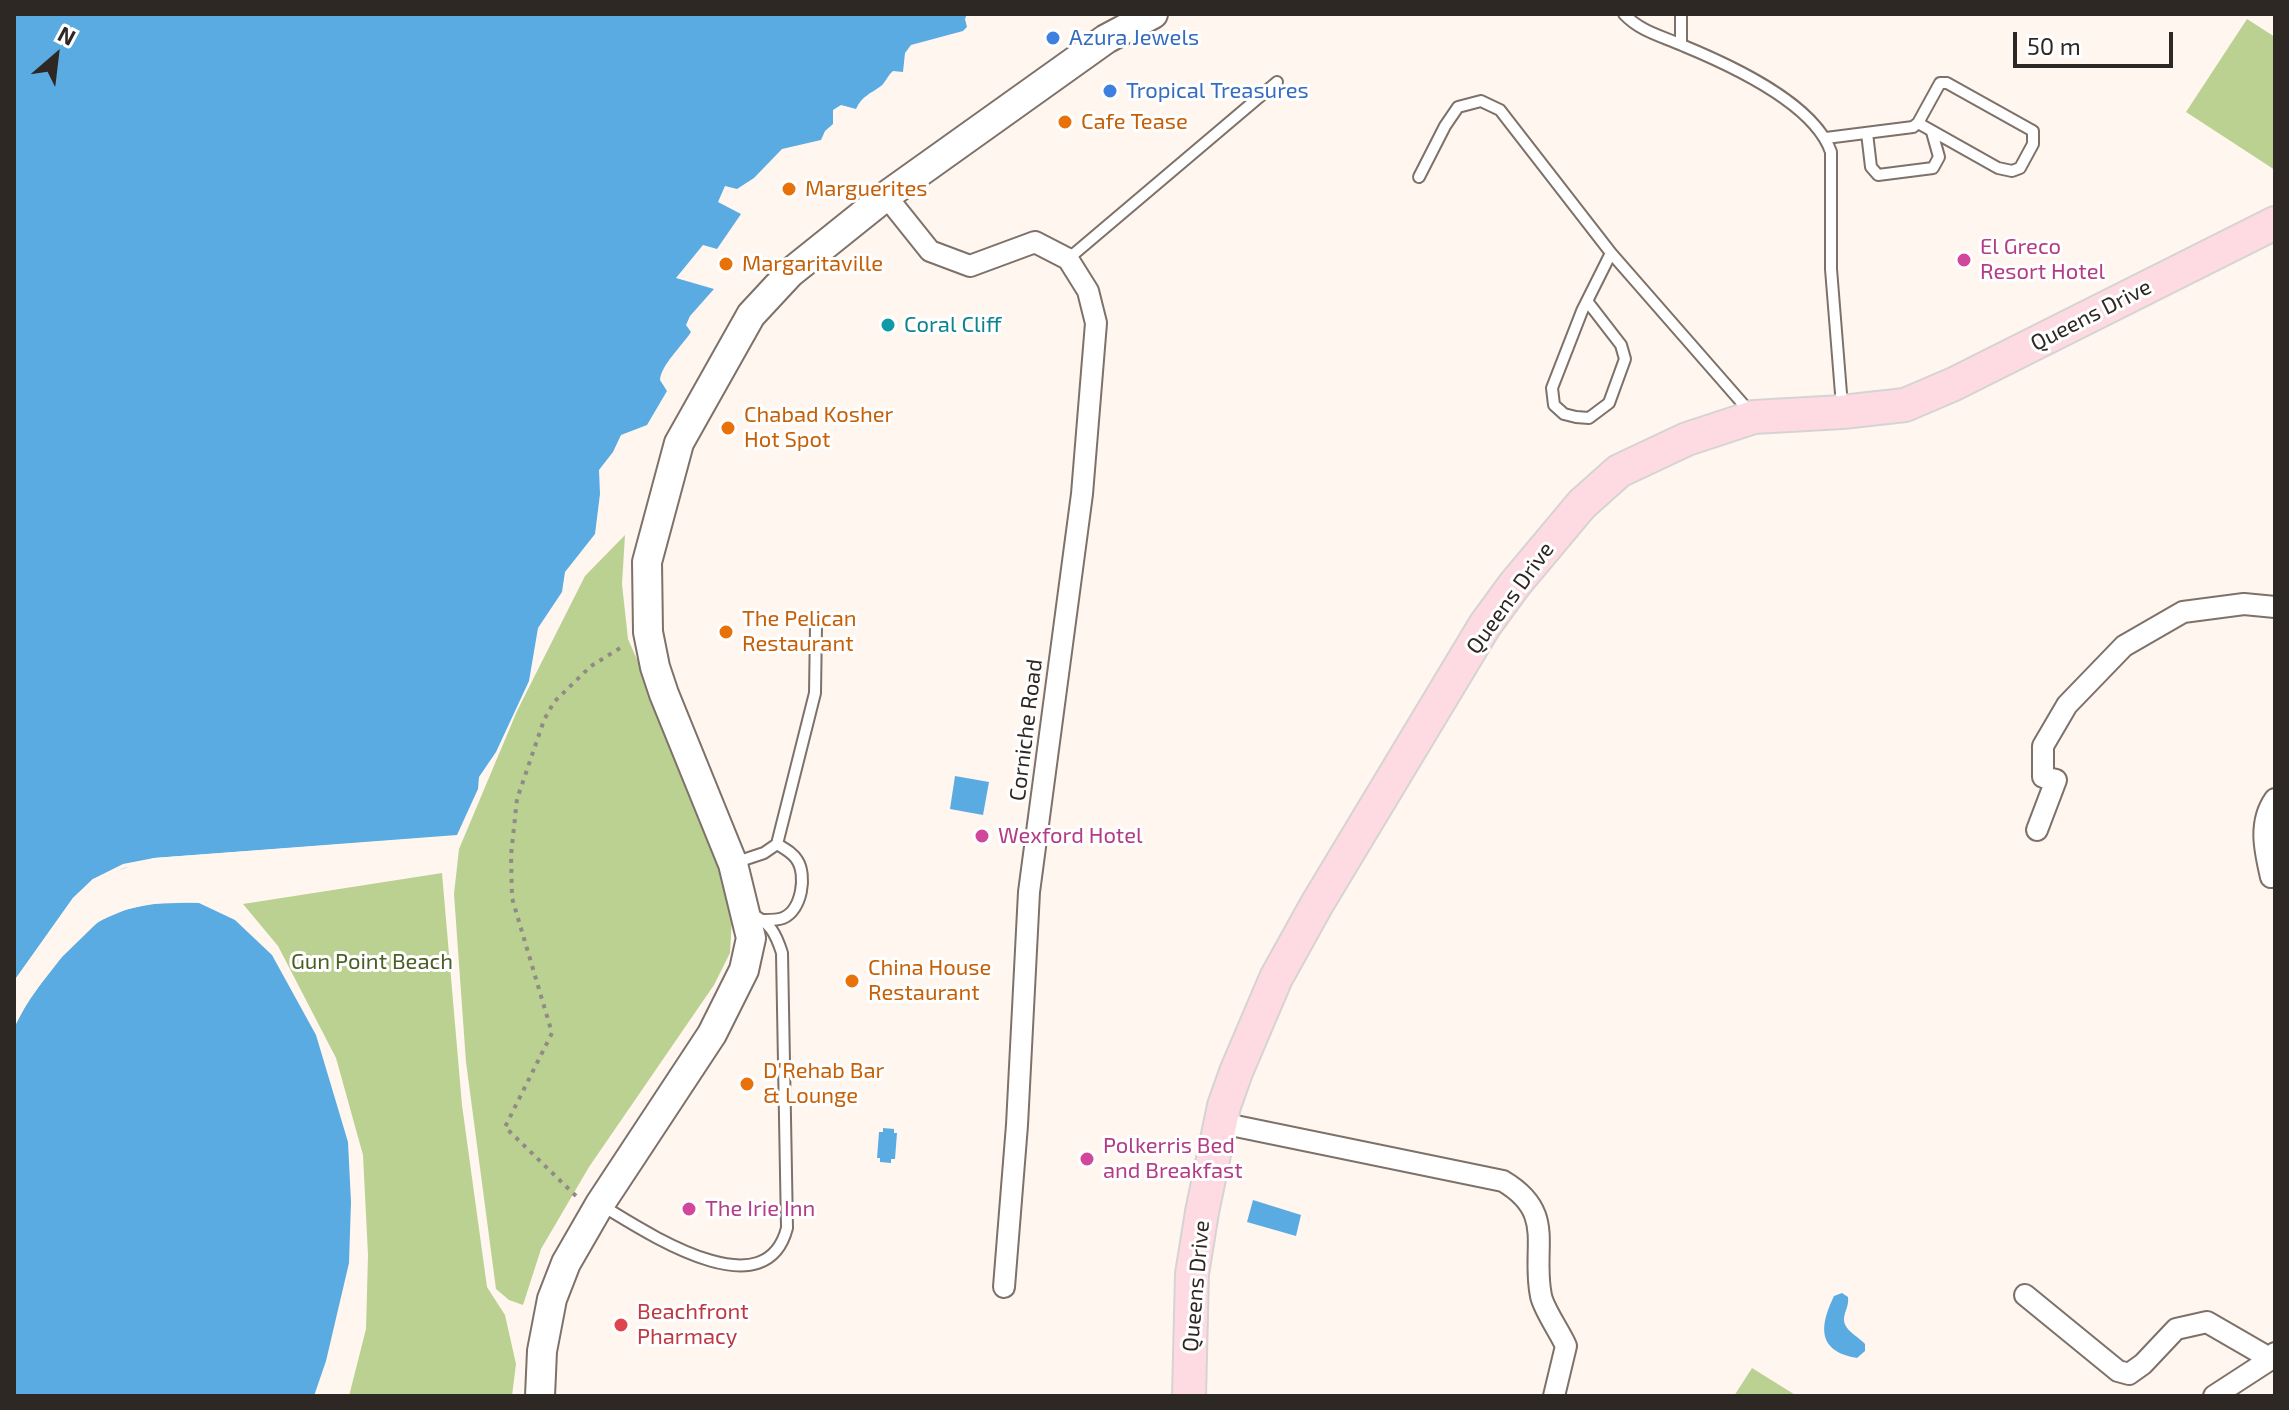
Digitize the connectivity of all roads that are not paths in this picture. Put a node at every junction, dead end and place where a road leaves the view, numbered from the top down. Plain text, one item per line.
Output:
1 (1153, 14) edge
2 (1624, 14) edge
3 (1681, 14) edge
4 (1681, 44) junction
5 (1277, 82) dead end
6 (1918, 123) junction
7 (1932, 132) junction
8 (1867, 133) junction
9 (1826, 138) junction
10 (1419, 177) dead end
11 (886, 196) junction
12 (2275, 223) edge
13 (1611, 253) junction
14 (1068, 259) junction
15 (1587, 301) junction
16 (1842, 412) junction
17 (1754, 417) junction
18 (2275, 607) edge
19 (816, 626) dead end
20 (2275, 799) edge
21 (2037, 830) dead end
22 (777, 844) junction
23 (733, 864) junction
24 (2271, 877) dead end
25 (755, 916) junction
26 (1221, 1123) junction
27 (598, 1207) junction
28 (1004, 1287) dead end
29 (2025, 1295) dead end
30 (2273, 1356) edge
31 (540, 1396) edge
32 (1189, 1396) edge
33 (1554, 1396) edge
34 (2214, 1396) edge

1 - 11 main road
2 - 4 lane
3 - 4 lane
4 - 9 lane
5 - 14 lane
6 - 7 lane
6 - 7 lane
6 - 8 lane
7 - 8 lane
8 - 9 lane
9 - 16 lane
10 - 13 lane
11 - 14 street
11 - 23 main road
12 - 16 main road, Queens Drive
13 - 15 lane
13 - 17 lane
14 - 28 street, Corniche Road
15 - 15 lane
16 - 17 main road, Queens Drive
17 - 26 main road, Queens Drive
18 - 21 street
19 - 22 lane
20 - 24 street
22 - 23 lane
22 - 25 lane
23 - 25 main road
25 - 27 main road
25 - 27 lane
26 - 32 main road, Queens Drive
26 - 33 street
27 - 31 main road
29 - 30 street
30 - 34 street

